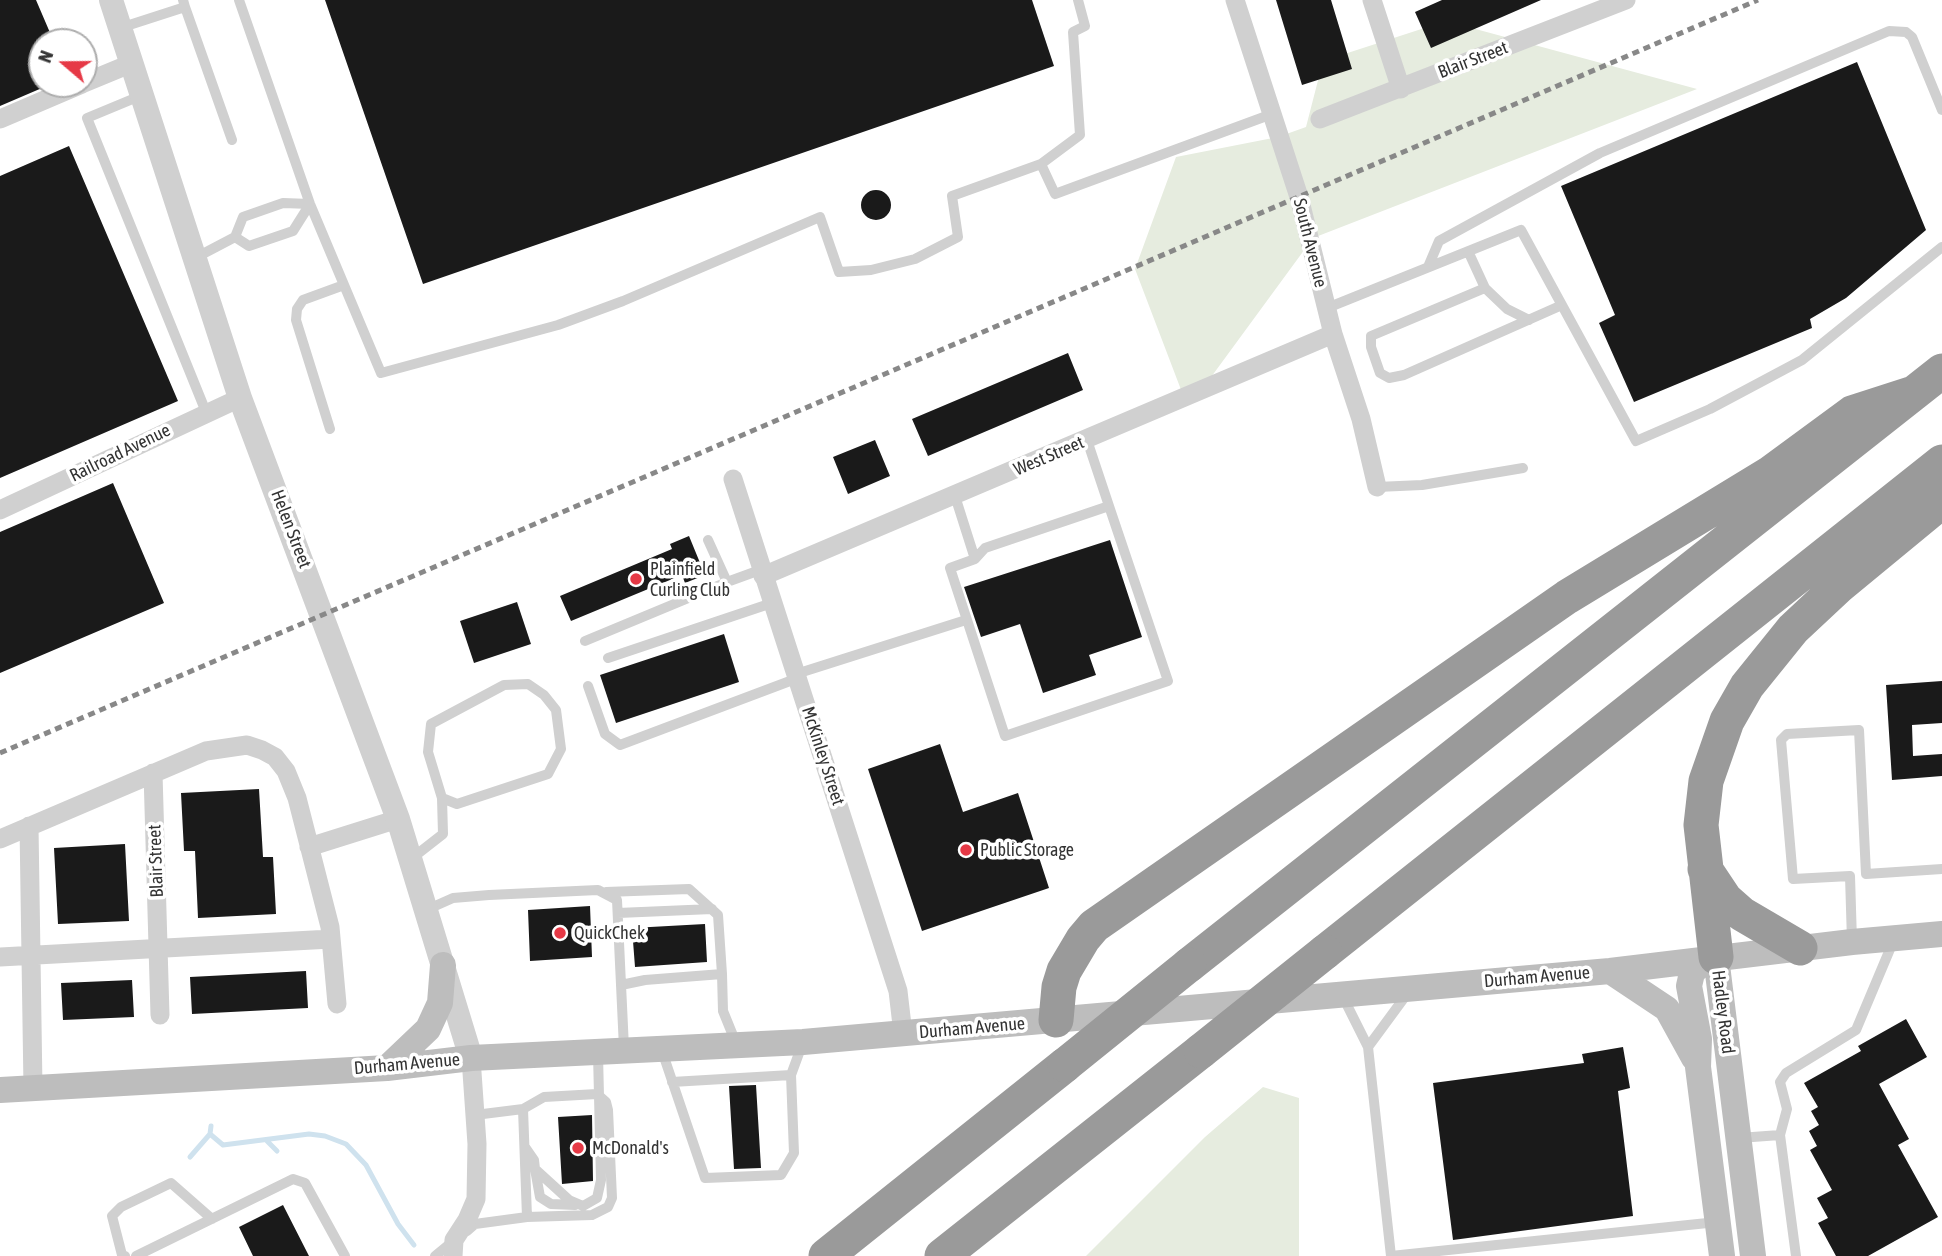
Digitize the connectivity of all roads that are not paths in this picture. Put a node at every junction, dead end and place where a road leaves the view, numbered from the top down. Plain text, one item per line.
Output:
1 (111, 0) edge
2 (239, 0) edge
3 (1078, 0) edge
4 (1235, 0) edge
5 (1372, 0) edge
6 (1626, 0) edge
7 (184, 4) edge
8 (119, 29) junction
9 (130, 64) junction
10 (98, 78) edge
11 (1401, 89) junction
12 (141, 96) junction
13 (50, 98) edge
14 (1942, 110) edge
15 (1272, 114) junction
16 (0, 119) edge
17 (1320, 119) dead end
18 (232, 140) dead end
19 (1041, 164) junction
20 (310, 204) junction
21 (235, 237) junction
22 (1942, 247) edge
23 (1468, 251) junction
24 (194, 259) junction
25 (1429, 267) junction
26 (344, 285) junction
27 (1485, 288) junction
28 (1562, 305) junction
29 (1327, 308) junction
30 (1529, 320) junction
31 (1333, 334) junction
32 (1942, 370) edge
33 (1914, 393) junction
34 (240, 398) junction
35 (206, 412) junction
36 (330, 429) dead end
37 (1087, 440) junction
38 (1942, 462) edge
39 (1523, 468) dead end
40 (733, 479) dead end
41 (1377, 487) joint
42 (955, 496) junction
43 (1942, 501) edge
44 (1109, 506) junction
45 (0, 510) edge
46 (708, 540) dead end
47 (975, 559) junction
48 (762, 573) junction
49 (727, 582) junction
50 (772, 603) junction
51 (966, 620) junction
52 (585, 641) dead end
53 (608, 659) dead end
54 (797, 676) junction
55 (587, 686) dead end
56 (153, 773) junction
57 (442, 798) junction
58 (398, 818) junction
59 (29, 826) junction
60 (0, 839) edge
61 (309, 847) junction
62 (411, 859) junction
63 (1703, 865) junction
64 (1942, 869) edge
65 (1866, 874) junction
66 (1850, 876) junction
67 (606, 892) junction
68 (712, 909) junction
69 (426, 910) junction
70 (618, 913) junction
71 (1942, 934) edge
72 (1894, 938) junction
73 (331, 939) junction
74 (1852, 942) junction
75 (159, 948) junction
76 (1801, 948) junction
77 (32, 956) junction
78 (0, 957) edge
79 (1716, 957) junction
80 (443, 965) junction
81 (1610, 971) junction
82 (722, 974) junction
83 (621, 985) junction
84 (1411, 988) junction
85 (1342, 995) junction
86 (337, 1004) dead end
87 (160, 1015) dead end
88 (1056, 1020) junction
89 (903, 1034) junction
90 (803, 1042) junction
91 (737, 1047) junction
92 (1368, 1047) junction
93 (662, 1051) junction
94 (625, 1052) junction
95 (598, 1053) junction
96 (471, 1058) junction
97 (1698, 1067) junction
98 (387, 1068) junction
99 (791, 1075) junction
100 (672, 1082) junction
101 (33, 1088) junction
102 (0, 1090) edge
103 (597, 1094) junction
104 (523, 1110) junction
105 (475, 1115) junction
106 (1780, 1135) junction
107 (1739, 1138) junction
108 (524, 1147) junction
109 (535, 1169) junction
110 (583, 1206) junction
111 (527, 1217) junction
112 (212, 1219) junction
113 (1717, 1222) junction
114 (453, 1248) edge
115 (125, 1256) edge
116 (135, 1256) edge
117 (345, 1256) edge
118 (435, 1256) edge
119 (826, 1256) edge
120 (942, 1256) edge
121 (1391, 1256) edge
122 (1722, 1256) edge
123 (1753, 1256) edge
124 (1796, 1256) edge

1 - 8 street, Helen Street
2 - 20 lane
3 - 19 lane
4 - 15 street, South Avenue
5 - 11 street
6 - 11 street, Blair Street
7 - 8 lane
7 - 18 lane
8 - 9 street, Helen Street
9 - 10 street
9 - 12 street, Helen Street
11 - 17 street, Blair Street
12 - 24 street, Helen Street
12 - 35 lane
13 - 16 street
14 - 25 lane
15 - 19 lane
15 - 29 street, South Avenue
19 - 26 lane
20 - 21 lane
20 - 21 lane
20 - 26 lane
21 - 24 lane
22 - 28 lane
23 - 25 lane
23 - 27 lane
23 - 28 lane
24 - 34 street, Helen Street
25 - 29 lane
26 - 36 lane
27 - 30 lane
27 - 30 lane
28 - 30 lane
29 - 31 street, South Avenue
31 - 37 street, West Street
31 - 41 street, South Avenue
32 - 33 highway
33 - 88 highway
33 - 119 highway, bridge
34 - 35 street, Railroad Avenue
34 - 58 street, Helen Street
35 - 45 street, Railroad Avenue
37 - 42 street, West Street
37 - 44 lane
38 - 120 highway, bridge
39 - 41 lane
40 - 48 street, McKinley Street
42 - 47 lane
42 - 48 street, West Street
43 - 63 highway
44 - 47 lane
44 - 51 lane
46 - 49 lane
47 - 51 lane
48 - 49 lane
48 - 50 street, McKinley Street
49 - 52 lane
50 - 53 lane
50 - 54 street, McKinley Street
51 - 54 lane
54 - 55 lane
54 - 89 street, McKinley Street
56 - 59 street
56 - 61 street
56 - 75 street, Blair Street
57 - 57 lane
57 - 62 lane
58 - 61 street
58 - 62 street, Helen Street
59 - 60 street
59 - 77 street
61 - 73 street
62 - 69 street, Helen Street
63 - 76 highway
63 - 79 highway
64 - 65 lane
65 - 66 lane
65 - 66 lane
66 - 74 lane
67 - 68 lane
67 - 69 lane
67 - 70 lane
68 - 70 lane
68 - 82 lane
69 - 80 street, Helen Street
70 - 83 lane
71 - 72 main road, Durham Avenue
72 - 74 main road, Durham Avenue
72 - 106 lane
73 - 75 street
73 - 86 street
74 - 76 main road, Durham Avenue
75 - 77 street
75 - 87 street, Blair Street
76 - 79 main road, Durham Avenue
77 - 78 street
77 - 101 street
79 - 81 main road, Durham Avenue
79 - 97 main road, Hadley Road
79 - 107 main road, Hadley Road
80 - 96 street, Helen Street
80 - 98 main road
81 - 84 main road, Durham Avenue
81 - 97 main road
82 - 83 lane
82 - 91 lane
83 - 94 lane
84 - 85 main road, Durham Avenue
84 - 92 lane
85 - 88 main road, Durham Avenue
85 - 92 lane
88 - 89 main road, Durham Avenue
89 - 90 main road, Durham Avenue
90 - 91 main road, Durham Avenue
90 - 99 lane
91 - 93 main road, Durham Avenue
92 - 121 lane
93 - 94 main road, Durham Avenue
93 - 100 lane
94 - 95 main road, Durham Avenue
95 - 96 main road, Durham Avenue
95 - 103 lane
96 - 98 main road, Durham Avenue
96 - 105 street
97 - 113 main road, Hadley Road
98 - 101 main road, Durham Avenue
99 - 100 lane
99 - 100 lane
101 - 102 main road, Durham Avenue
103 - 104 lane
103 - 110 lane
103 - 111 lane
104 - 105 lane
104 - 108 lane
105 - 114 street
106 - 107 lane
106 - 124 lane
107 - 123 main road, Hadley Road
108 - 109 lane
108 - 111 lane
109 - 110 lane
109 - 110 lane
111 - 114 lane
112 - 115 lane
112 - 116 lane
112 - 117 lane
113 - 121 lane
113 - 122 main road, Hadley Road
114 - 118 lane

